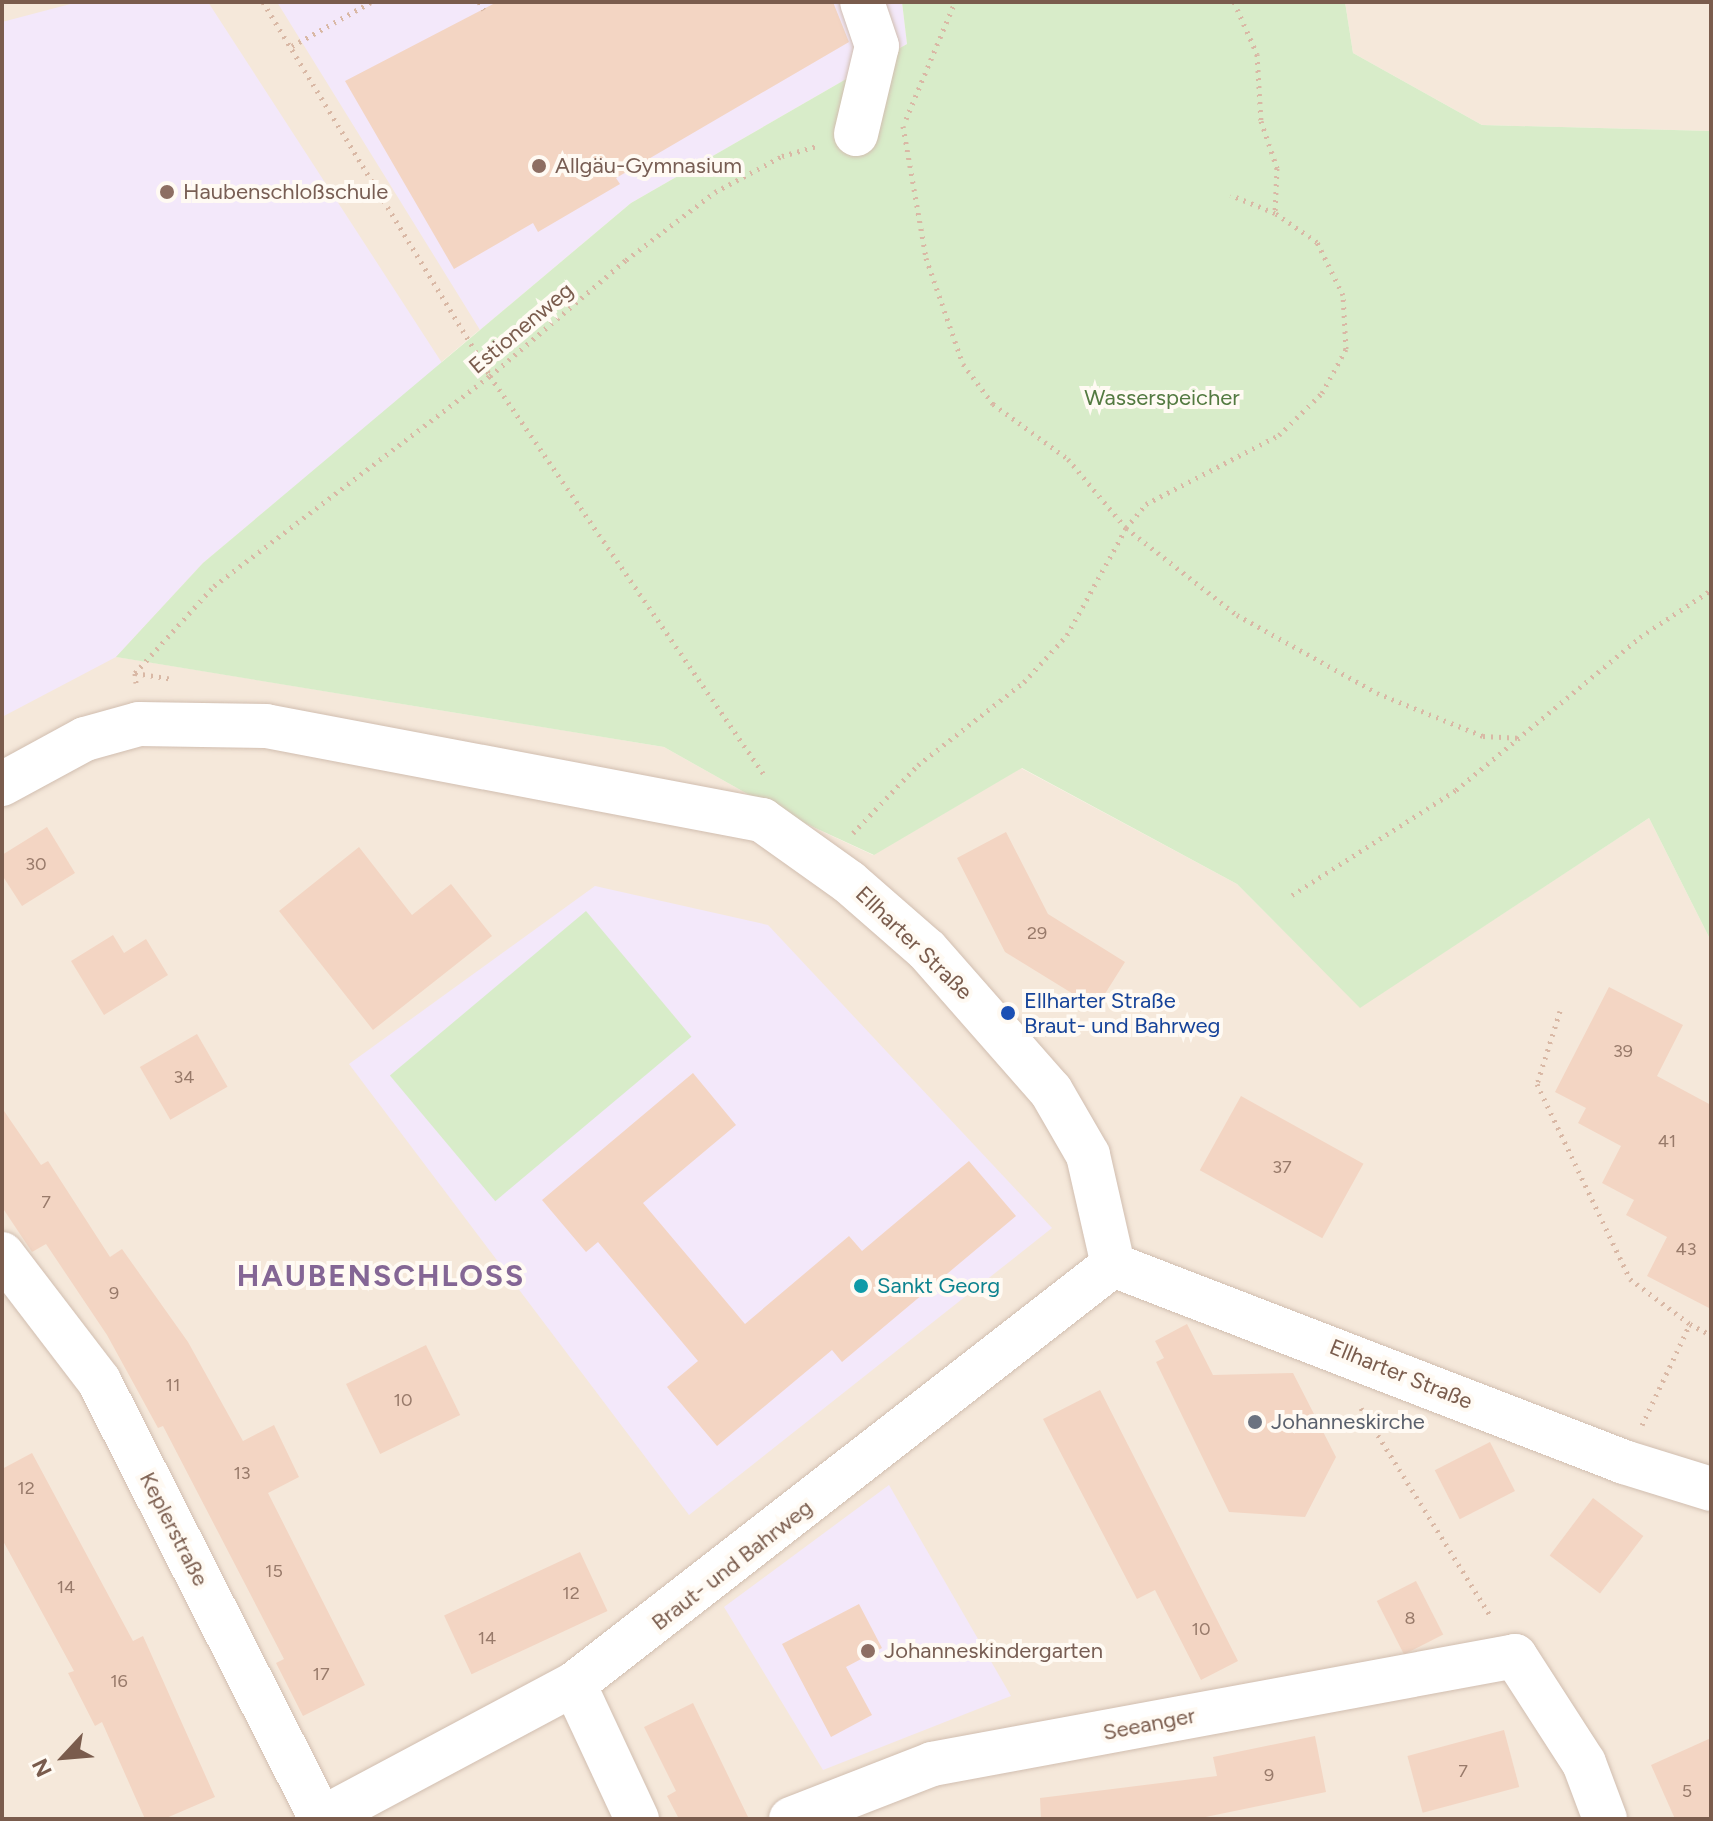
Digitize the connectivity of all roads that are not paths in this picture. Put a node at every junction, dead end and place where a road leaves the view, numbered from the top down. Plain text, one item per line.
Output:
1 (862, 2) edge
2 (856, 134) road end
3 (2, 784) edge
4 (2, 1254) edge
5 (1113, 1265) junction
6 (1711, 1489) edge
7 (574, 1684) junction
8 (321, 1819) edge
9 (637, 1819) edge
10 (791, 1819) edge
11 (1605, 1819) edge

1 - 2 street
3 - 5 street, Ellharter Straße
4 - 8 street, Keplerstraße
5 - 6 street, Ellharter Straße
5 - 7 street, Braut- und Bahrweg
7 - 8 street, Braut- und Bahrweg
7 - 9 street
10 - 11 street, Seeanger

